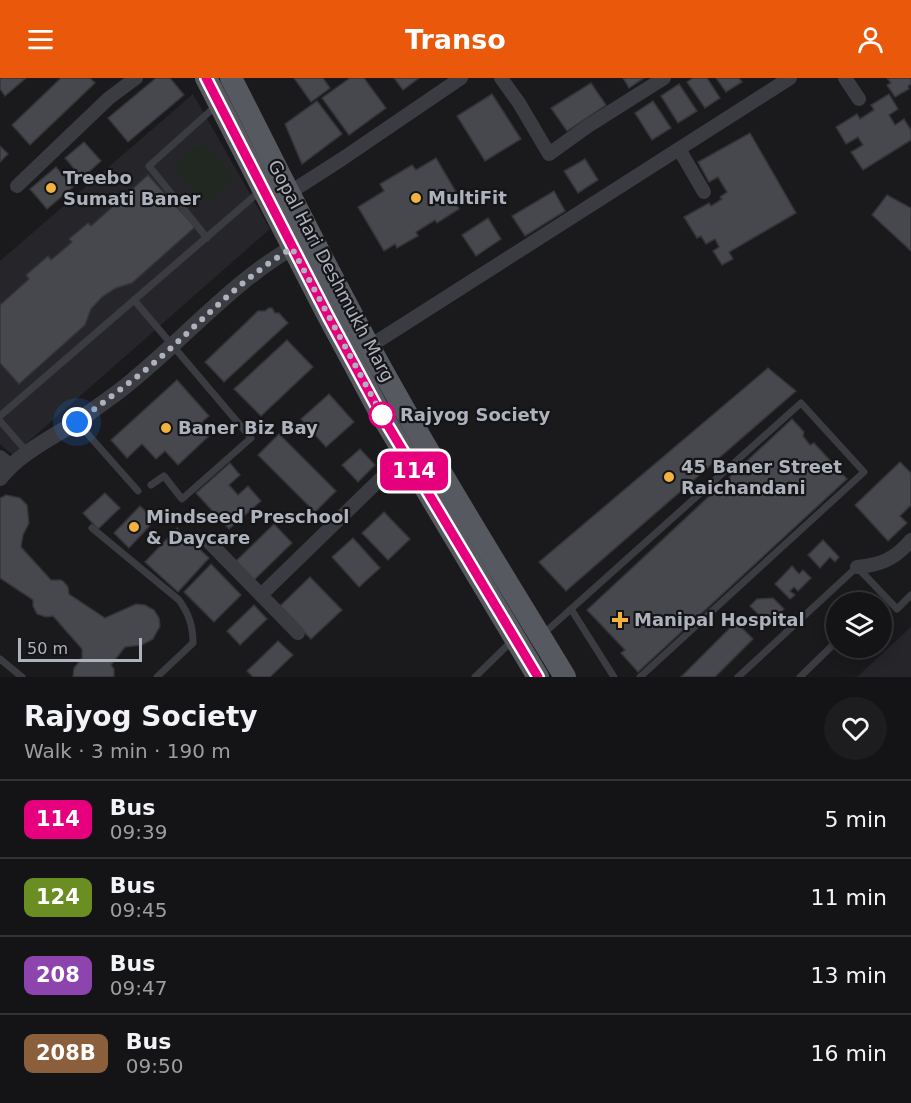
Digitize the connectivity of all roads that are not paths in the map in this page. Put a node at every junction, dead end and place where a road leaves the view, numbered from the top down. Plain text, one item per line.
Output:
1 (136, 78) edge
2 (206, 78) edge
3 (231, 78) edge
4 (461, 78) edge
5 (501, 78) edge
6 (664, 78) edge
7 (790, 78) edge
8 (845, 78) edge
9 (859, 99) dead end
10 (218, 103) junction
11 (679, 149) junction
12 (17, 186) dead end
13 (262, 189) junction
14 (704, 192) dead end
15 (289, 193) junction
16 (207, 238) junction
17 (301, 243) junction
18 (134, 300) junction
19 (172, 346) junction
20 (370, 346) junction
21 (0, 416) edge
22 (0, 421) edge
23 (77, 422) junction
24 (28, 453) junction
25 (405, 455) junction
26 (4, 467) edge
27 (151, 485) dead end
28 (138, 491) dead end
29 (93, 528) dead end
30 (911, 540) edge
31 (209, 542) dead end
32 (857, 567) junction
33 (880, 592) edge
34 (261, 595) junction
35 (911, 595) edge
36 (892, 604) edge
37 (571, 609) junction
38 (298, 633) dead end
39 (540, 636) junction
40 (515, 638) junction
41 (826, 652) edge
42 (0, 659) edge
43 (22, 677) edge
44 (157, 677) edge
45 (475, 677) edge
46 (538, 677) edge
47 (566, 677) edge
48 (614, 677) edge
49 (640, 677) edge
50 (738, 677) edge
51 (800, 677) edge

1 - 12 street
2 - 10 main road, Gopal Hari Deshmukh Marg
3 - 15 main road, Gopal Hari Deshmukh Marg
4 - 15 street
5 - 6 street
7 - 11 street
8 - 9 street
10 - 13 main road, Gopal Hari Deshmukh Marg
10 - 16 lane
11 - 14 street
11 - 20 street
13 - 16 lane
13 - 17 main road, Gopal Hari Deshmukh Marg
15 - 17 main road, Gopal Hari Deshmukh Marg
16 - 18 lane
17 - 19 street
17 - 20 main road, Gopal Hari Deshmukh Marg
17 - 25 main road, Gopal Hari Deshmukh Marg
18 - 19 lane
18 - 21 lane
19 - 23 street
19 - 27 lane
20 - 39 main road, Gopal Hari Deshmukh Marg
22 - 24 lane
23 - 24 street
23 - 28 lane
24 - 26 street
25 - 34 street
25 - 40 main road, Gopal Hari Deshmukh Marg
29 - 44 lane
30 - 32 street
31 - 34 street
32 - 33 lane
32 - 50 lane
34 - 38 street
35 - 36 lane
37 - 39 lane
37 - 48 lane
37 - 49 lane
39 - 47 main road, Gopal Hari Deshmukh Marg
40 - 45 lane
40 - 46 main road, Gopal Hari Deshmukh Marg
41 - 51 lane
42 - 43 lane

